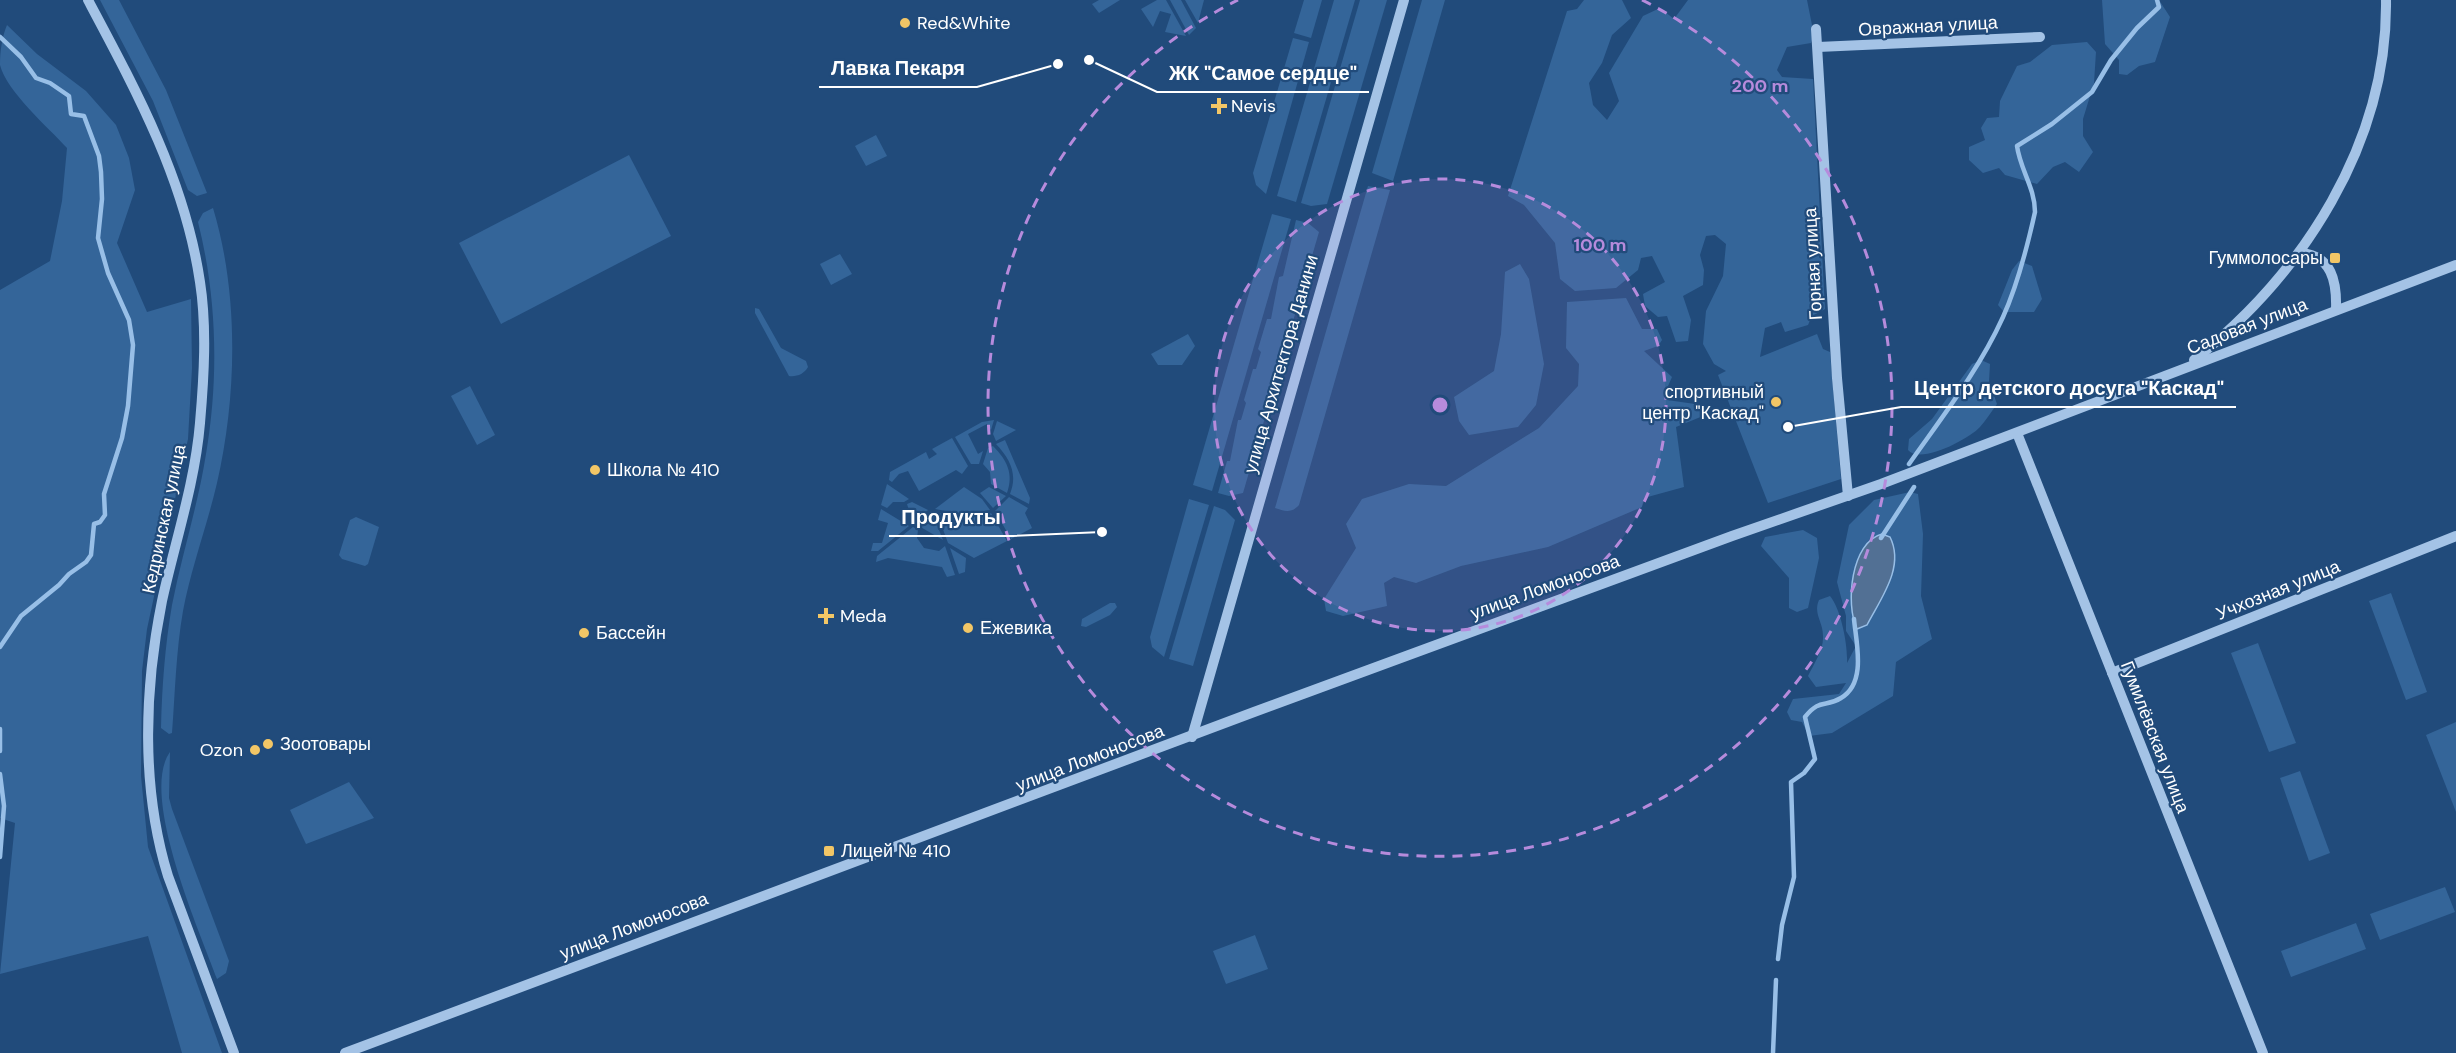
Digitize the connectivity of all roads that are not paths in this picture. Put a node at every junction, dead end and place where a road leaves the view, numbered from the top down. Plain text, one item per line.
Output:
1 (88, 0) edge
2 (1404, 0) edge
3 (2386, 0) edge
4 (1816, 29) dead end
5 (2040, 37) dead end
6 (1818, 47) junction
7 (2300, 253) junction
8 (2456, 265) edge
9 (2336, 310) junction
10 (2185, 368) junction
11 (2017, 433) junction
12 (1848, 496) junction
13 (2456, 536) edge
14 (2112, 673) junction
15 (1192, 737) junction
16 (234, 1053) edge
17 (345, 1053) edge
18 (2263, 1053) edge

1 - 16 street, Кедринская улица
2 - 15 street, улица Архитектора Данини
3 - 7 street
4 - 6 street, Горная улица
5 - 6 street, Овражная улица
6 - 12 street, Горная улица
7 - 9 street
7 - 10 street
8 - 9 street, Садовая улица
9 - 10 street, Садовая улица
10 - 11 street, Садовая улица
11 - 12 street, Садовая улица
11 - 14 street, Гумилёвская улица
12 - 15 street, улица Ломоносова
13 - 14 street, Учхозная улица
14 - 18 street, Гумилёвская улица
15 - 17 street, улица Ломоносова

